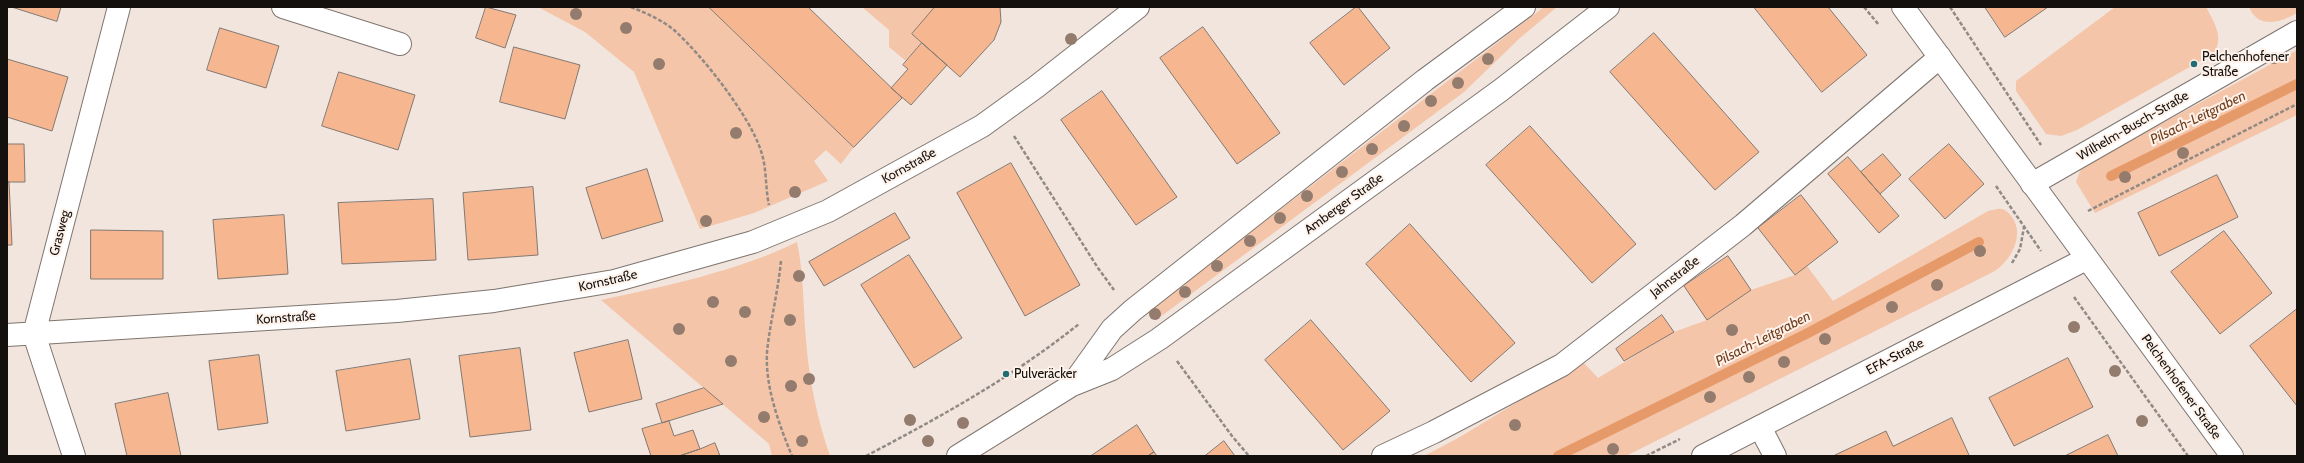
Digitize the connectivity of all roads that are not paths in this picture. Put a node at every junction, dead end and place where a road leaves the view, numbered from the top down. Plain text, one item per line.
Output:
1 (119, 7) edge
2 (283, 7) edge
3 (1138, 7) edge
4 (1524, 7) edge
5 (1608, 7) edge
6 (1903, 7) edge
7 (2297, 32) edge
8 (400, 44) dead end
9 (1940, 57) junction
10 (2032, 184) junction
11 (2086, 259) junction
12 (34, 334) junction
13 (7, 335) edge
14 (1072, 385) junction
15 (1760, 428) junction
16 (74, 456) edge
17 (958, 456) edge
18 (1383, 456) edge
19 (1703, 456) edge
20 (1775, 456) edge
21 (2232, 456) edge

1 - 12 street, Grasweg
2 - 8 street
3 - 12 street, Kornstraße
4 - 14 street, Amberger Straße
5 - 14 street, Amberger Straße
6 - 9 street, Pelchenhofener Straße
7 - 10 street, Wilhelm-Busch-Straße
9 - 10 street, Pelchenhofener Straße
9 - 18 street, Jahnstraße
10 - 11 street, Pelchenhofener Straße
11 - 15 street, EFA-Straße
11 - 21 street, Pelchenhofener Straße
12 - 13 street, Kornstraße
12 - 16 street
14 - 17 street, Amberger Straße
15 - 19 street, EFA-Straße
15 - 20 street

